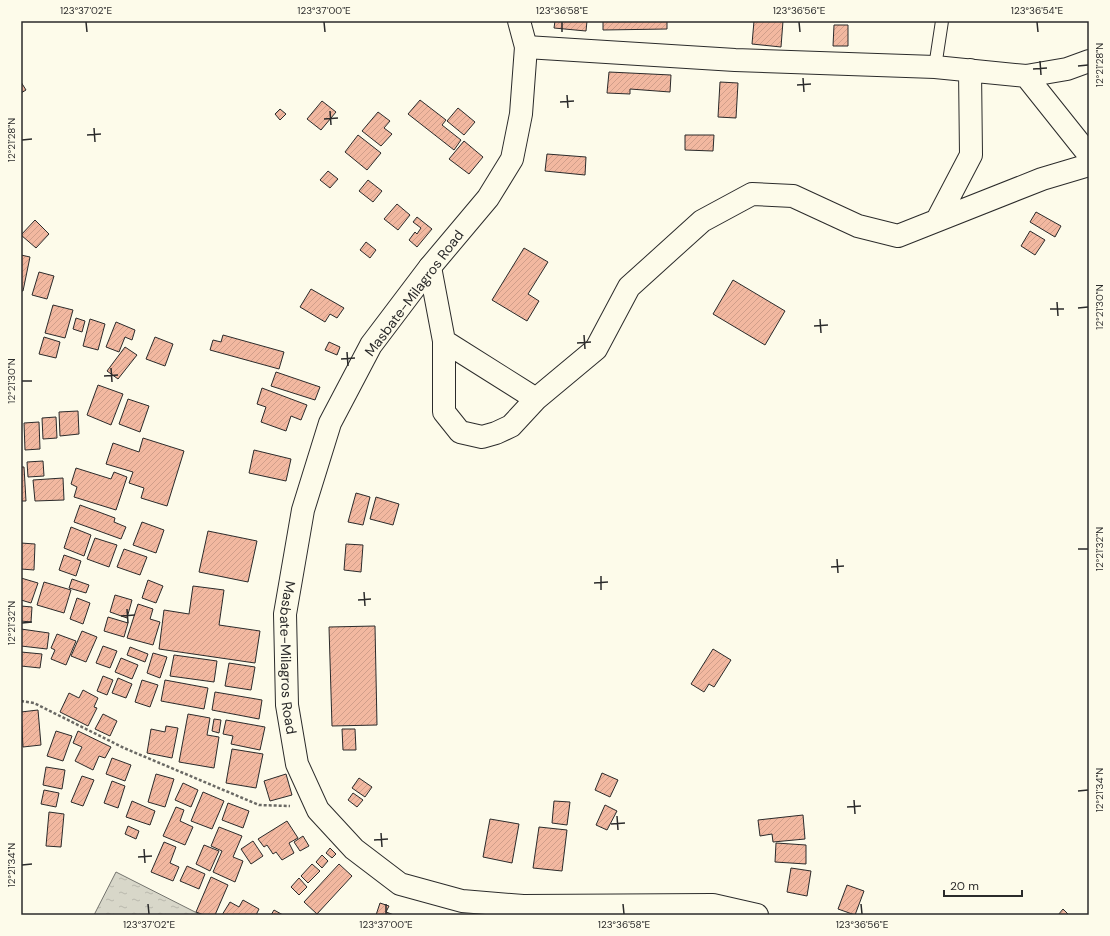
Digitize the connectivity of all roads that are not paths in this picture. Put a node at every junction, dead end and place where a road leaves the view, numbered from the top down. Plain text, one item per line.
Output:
1 (519, 21) edge
2 (942, 21) edge
3 (526, 47) junction
4 (1089, 61) edge
5 (935, 67) junction
6 (970, 70) junction
7 (1026, 76) junction
8 (1089, 155) edge
9 (1089, 165) edge
10 (937, 220) junction
11 (430, 268) junction
12 (444, 341) junction
13 (536, 399) junction
14 (757, 915) edge

1 - 3 street, Masbate-Milagros Road
2 - 5 lane
3 - 5 street
3 - 11 street, Masbate-Milagros Road
4 - 7 street
5 - 6 street
6 - 7 street
6 - 10 street
7 - 8 street
9 - 10 street
10 - 13 street
11 - 12 street
11 - 14 street, Masbate-Milagros Road
12 - 13 street
12 - 13 street

